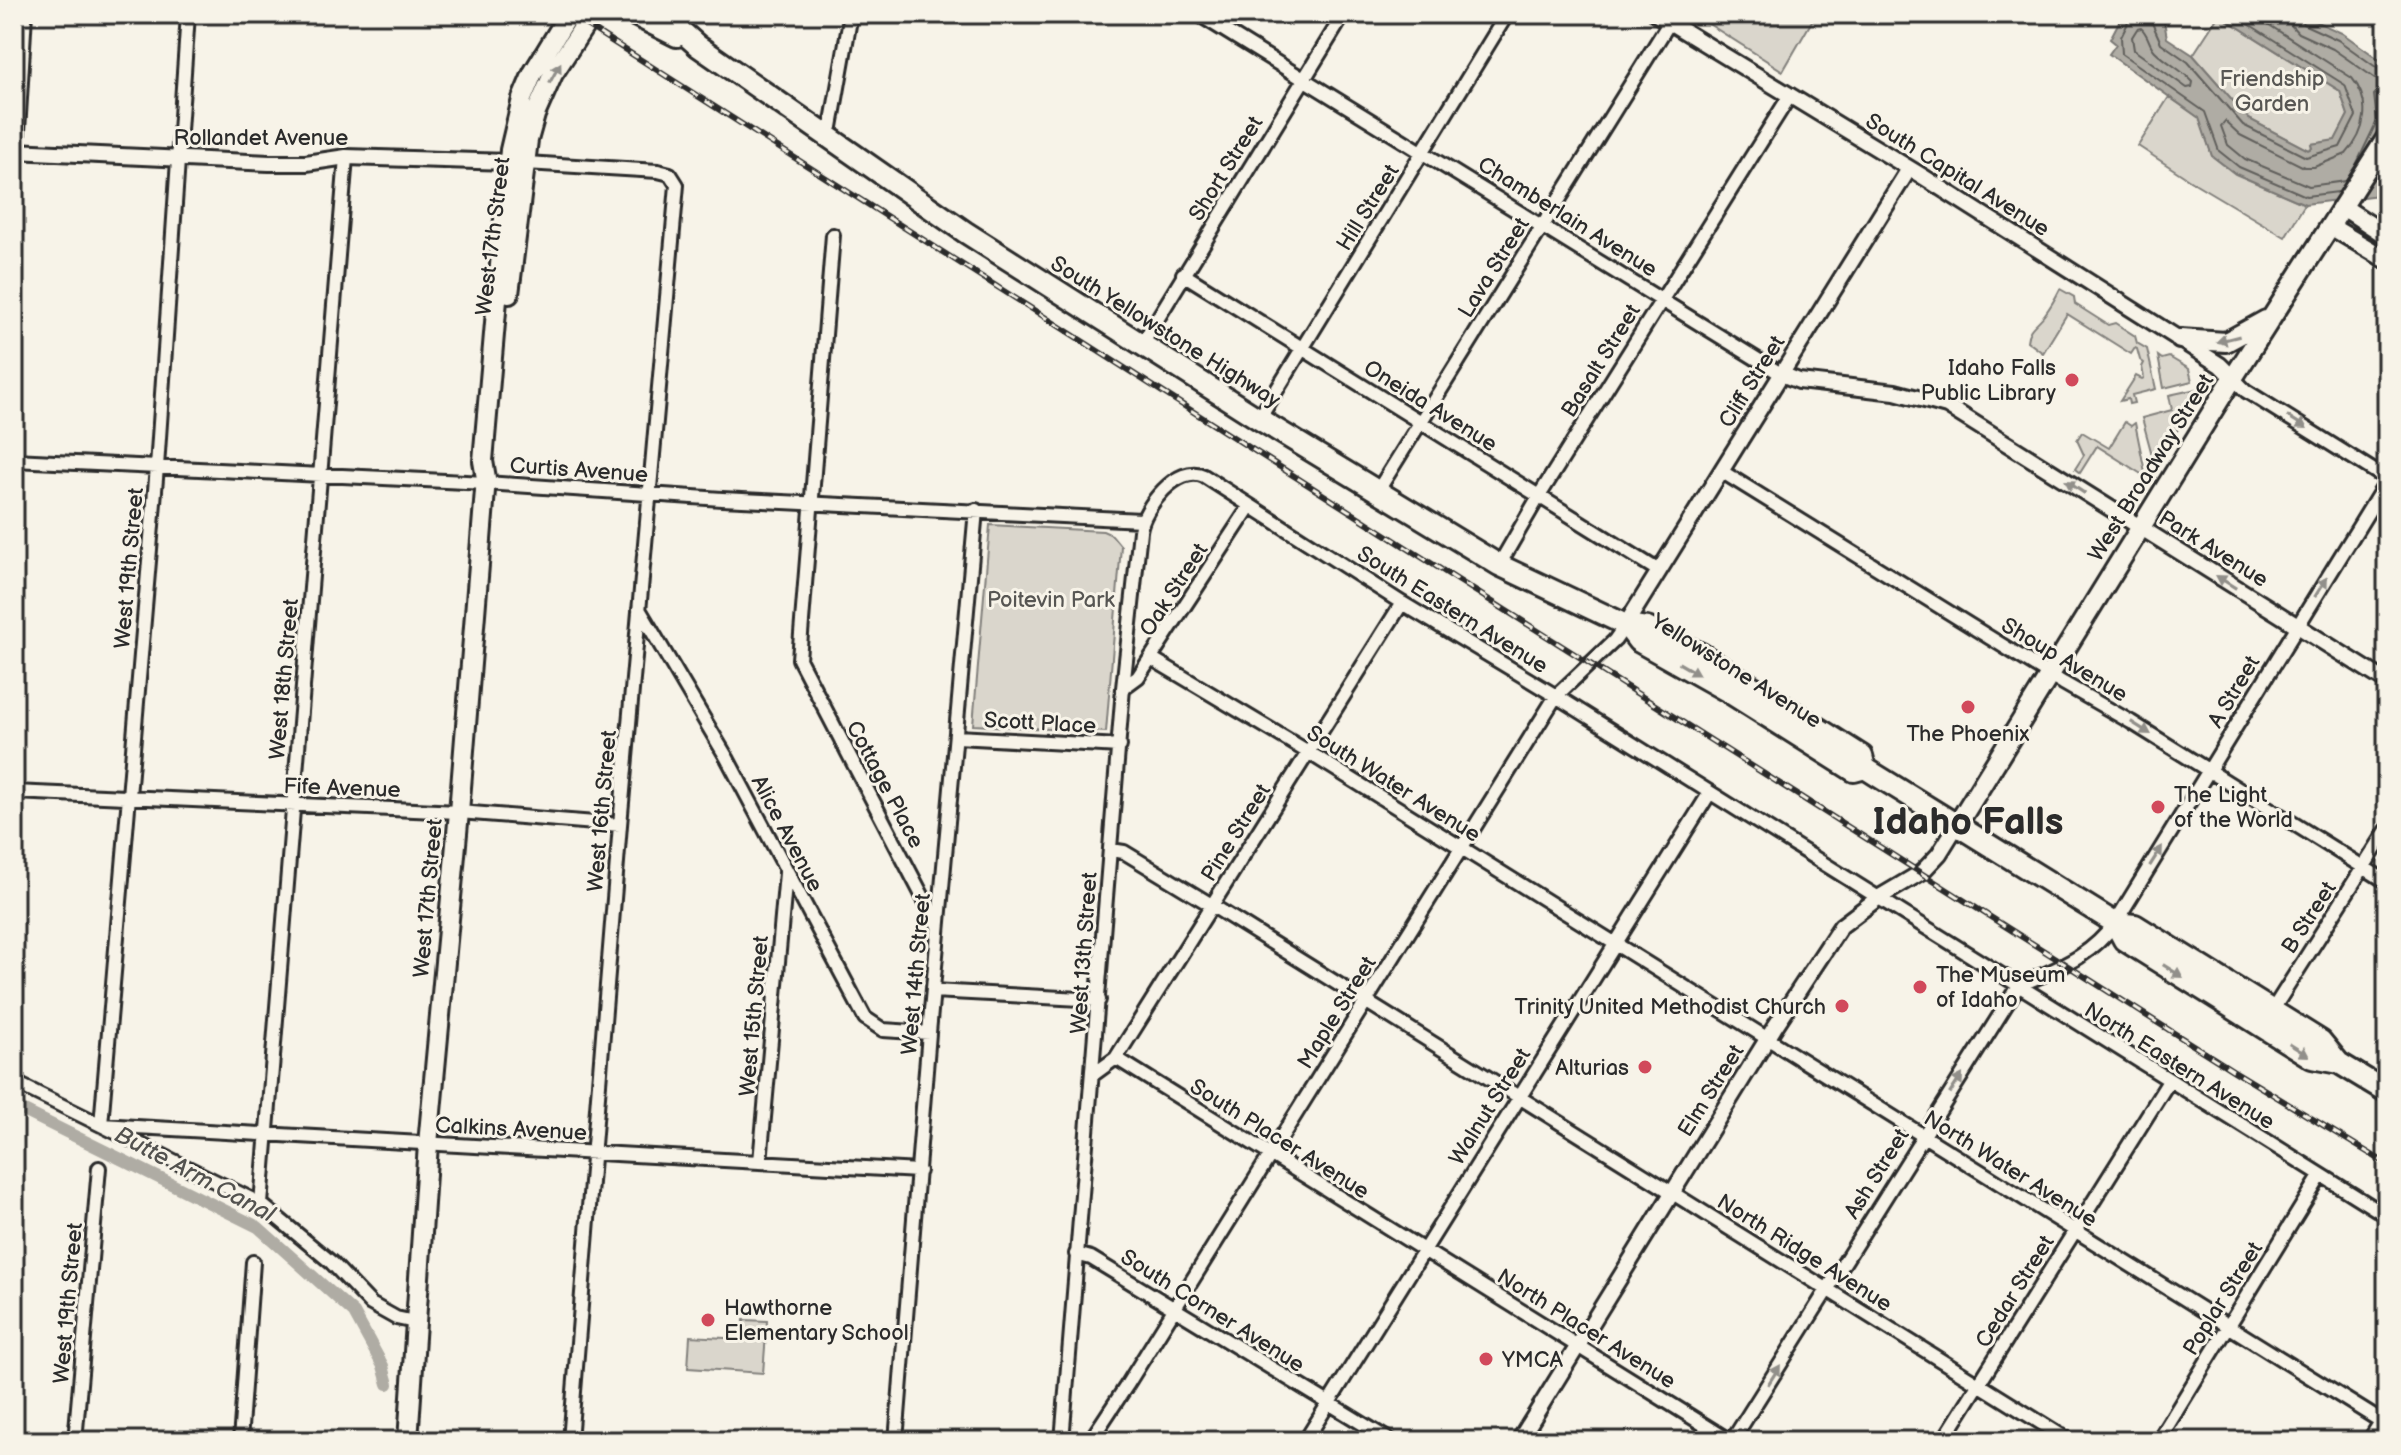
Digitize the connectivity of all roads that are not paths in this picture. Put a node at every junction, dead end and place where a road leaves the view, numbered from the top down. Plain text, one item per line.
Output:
1 (25, 14) edge
2 (188, 14) edge
3 (569, 14) edge
4 (592, 14) edge
5 (633, 14) edge
6 (664, 14) edge
7 (851, 14) edge
8 (1198, 14) edge
9 (1344, 14) edge
10 (1507, 14) edge
11 (1656, 14) edge
12 (1669, 23) junction
13 (698, 46) junction
14 (1303, 78) junction
15 (1789, 97) junction
16 (826, 135) junction
17 (2387, 137) edge
18 (16, 151) edge
19 (1424, 152) junction
20 (346, 157) junction
21 (178, 160) junction
22 (517, 162) junction
23 (1909, 169) junction
24 (677, 185) joint
25 (14, 199) edge
26 (2346, 203) junction
27 (1543, 225) junction
28 (2330, 226) junction
29 (833, 235) dead end
30 (2387, 236) edge
31 (2387, 260) edge
32 (1183, 274) junction
33 (1662, 300) junction
34 (2272, 317) junction
35 (2180, 339) junction
36 (1142, 344) junction
37 (1303, 348) junction
38 (1781, 374) junction
39 (2233, 378) junction
40 (1936, 402) joint
41 (1259, 419) junction
42 (1420, 421) junction
43 (14, 460) edge
44 (157, 467) junction
45 (1721, 471) junction
46 (320, 476) junction
47 (486, 480) junction
48 (2387, 480) edge
49 (1377, 492) junction
50 (650, 494) junction
51 (1539, 496) junction
52 (812, 502) junction
53 (1250, 506) junction
54 (976, 510) junction
55 (1141, 520) junction
56 (2141, 529) junction
57 (1499, 565) junction
58 (1659, 571) junction
59 (1402, 603) junction
60 (639, 609) junction
61 (1629, 620) junction
62 (2297, 626) junction
63 (1151, 658) junction
64 (2049, 674) junction
65 (2387, 682) edge
66 (1123, 688) junction
67 (1556, 696) junction
68 (957, 737) junction
69 (1120, 746) junction
70 (1308, 752) junction
71 (2208, 771) junction
72 (14, 792) edge
73 (1709, 794) junction
74 (127, 797) junction
75 (293, 806) junction
76 (459, 812) junction
77 (620, 825) junction
78 (1957, 825) junction
79 (2387, 830) edge
80 (1111, 850) junction
81 (1460, 850) junction
82 (2364, 868) junction
83 (786, 873) junction
84 (2387, 882) edge
85 (1878, 898) junction
86 (1213, 906) junction
87 (2115, 923) junction
88 (938, 927) junction
89 (1615, 944) junction
90 (2018, 986) junction
91 (933, 991) junction
92 (1099, 1000) junction
93 (1365, 1002) junction
94 (2267, 1019) junction
95 (929, 1033) junction
96 (1767, 1040) junction
97 (1116, 1058) junction
98 (1094, 1074) junction
99 (2169, 1081) junction
100 (14, 1082) edge
101 (2387, 1092) edge
102 (1519, 1097) junction
103 (101, 1125) junction
104 (266, 1136) junction
105 (1922, 1136) junction
106 (428, 1144) junction
107 (593, 1152) junction
108 (1269, 1155) junction
109 (760, 1162) junction
110 (99, 1168) dead end
111 (919, 1171) junction
112 (2321, 1175) junction
113 (1672, 1193) junction
114 (261, 1204) junction
115 (2387, 1216) edge
116 (2075, 1232) junction
117 (1423, 1251) junction
118 (1076, 1254) junction
119 (253, 1262) dead end
120 (1827, 1289) junction
121 (1174, 1309) junction
122 (415, 1322) junction
123 (2229, 1327) junction
124 (1578, 1346) junction
125 (1979, 1384) junction
126 (1328, 1404) junction
127 (1538, 1413) junction
128 (2385, 1421) edge
129 (75, 1441) edge
130 (240, 1441) edge
131 (408, 1441) edge
132 (570, 1441) edge
133 (896, 1441) edge
134 (1062, 1441) edge
135 (1090, 1441) edge
136 (1305, 1441) edge
137 (1391, 1441) edge
138 (1519, 1441) edge
139 (1531, 1441) edge
140 (1731, 1441) edge
141 (1943, 1441) edge
142 (2070, 1441) edge
143 (2158, 1441) edge
144 (2370, 1441) edge

1 - 18 street
2 - 21 street, West 19th Street
3 - 22 main road
22 -> 4 main road, West 17th Street
5 - 13 highway, South Yellowstone Highway
6 - 13 highway
7 - 16 street
8 - 14 street, Chamberlain Avenue
9 - 14 street, Short Street
10 - 19 street, Hill Street
11 - 12 street, South Capital Avenue
12 - 15 street, South Capital Avenue
12 - 27 street, Lava Street
13 - 16 highway, South Yellowstone Highway
14 - 19 street, Chamberlain Avenue
14 - 32 street, Short Street
15 - 23 street, South Capital Avenue
15 - 33 street, Basalt Street
16 - 36 highway, South Yellowstone Highway
17 - 26 main road, West Broadway Street
18 - 21 street, Rollandet Avenue
18 - 25 street
19 - 27 street, Chamberlain Avenue
19 - 37 street, Hill Street
20 - 21 street, Rollandet Avenue
20 - 22 street, Rollandet Avenue
20 - 46 street, West 18th Street
21 - 44 street, West 19th Street
22 - 24 street, Rollandet Avenue
22 - 47 main road, West 17th Street
22 - 47 main road, West 17th Street
23 - 35 street, South Capital Avenue
23 - 38 street, Cliff Street
24 - 50 street, West 16th Street
26 - 28 main road, West Broadway Street
26 - 30 main road
27 - 33 street, Chamberlain Avenue
27 - 42 street, Lava Street
28 - 31 main road
28 - 34 main road, West Broadway Street
29 - 52 street
32 - 36 street, Short Street
32 - 37 street, Oneida Avenue
33 - 38 street, Chamberlain Avenue
33 - 51 street, Basalt Street
34 -> 35 main road
34 - 39 main road, West Broadway Street
35 - 39 street, South Capital Avenue
36 - 41 highway, South Yellowstone Highway
37 - 41 street, Hill Street
37 - 42 street, Oneida Avenue
38 - 40 street, Chamberlain Avenue
38 - 45 street, Cliff Street
39 -> 48 street
39 - 56 main road, West Broadway Street
56 -> 40 street, Park Avenue
41 - 49 highway, South Yellowstone Highway
42 - 49 street, Lava Street
42 - 51 street, Oneida Avenue
43 - 44 street, Curtis Avenue
44 - 46 street, Curtis Avenue
44 - 74 street, West 19th Street
45 - 58 street, Cliff Street
45 - 64 street, Shoup Avenue
46 - 47 street, Curtis Avenue
46 - 75 street, West 18th Street
47 - 50 street, Curtis Avenue
47 - 76 main road, West 17th Street
62 -> 48 street, A Street
49 - 57 highway, South Yellowstone Highway
50 - 52 street, Curtis Avenue
50 - 60 street, West 16th Street
51 - 57 street, Basalt Street
51 - 58 street, Oneida Avenue
52 - 54 street, Curtis Avenue
52 - 88 street, Cottage Place
53 - 55 street, South Eastern Avenue
53 - 59 street, South Eastern Avenue
53 - 63 street, Oak Street
54 - 55 street, Curtis Avenue
54 - 68 street, West 14th Street
55 - 66 street, West 13th Street
62 -> 56 street, Park Avenue
56 - 64 main road, West Broadway Street
57 - 61 highway, South Yellowstone Highway
58 - 61 street, Cliff Street
59 - 67 street, South Eastern Avenue
59 - 70 street, Pine Street
60 - 77 street, West 16th Street
60 - 83 street, Alice Avenue
61 - 67 street, Maple Street
61 - 78 highway, Yellowstone Avenue
62 - 65 street, Park Avenue
62 - 71 street, A Street
63 - 66 street, Oak Street
63 - 70 street, South Water Avenue
64 -> 71 street, Shoup Avenue
64 - 78 main road, West Broadway Street
66 - 69 street, West 13th Street
67 - 73 street, South Eastern Avenue
67 - 81 street, Maple Street
68 - 69 street, Scott Place
68 - 88 street, West 14th Street
69 - 80 street, West 13th Street
70 - 81 street, South Water Avenue
70 - 86 street, Pine Street
71 - 82 street, Shoup Avenue
87 -> 71 street, A Street
72 - 74 street, Fife Avenue
73 - 85 street, North Eastern Avenue
73 - 89 street, Walnut Street
74 - 75 street, Fife Avenue
74 - 103 street, West 19th Street
75 - 76 street, Fife Avenue
75 - 104 street, West 18th Street
76 - 77 street, Fife Avenue
76 - 106 main road, West 17th Street
77 - 107 street, West 16th Street
78 - 85 street, Elm Street
78 - 87 highway, Yellowstone Avenue
79 - 82 street, B Street
80 - 86 street, North Ridge Avenue
80 - 92 street, West 13th Street
81 - 89 street, South Water Avenue
81 - 93 street, Maple Street
82 - 84 street, Shoup Avenue
82 - 94 street, B Street
83 - 95 street, Alice Avenue
83 - 109 street, West 15th Street
85 - 90 street, North Eastern Avenue
85 - 96 street, Elm Street
86 - 93 street, North Ridge Avenue
86 - 97 street, Pine Street
87 - 90 street
87 - 94 highway, Yellowstone Avenue
88 - 91 street, West 14th Street
89 - 96 street, North Water Avenue
89 - 102 street, Walnut Street
90 - 99 street, North Eastern Avenue
105 -> 90 street, Ash Street
91 - 92 street
91 - 95 street, West 14th Street
92 - 98 street, West 13th Street
93 - 102 street, North Ridge Avenue
93 - 108 street, Maple Street
94 - 101 highway, Yellowstone Avenue
95 - 111 street, West 14th Street
96 - 105 street, North Water Avenue
96 - 113 street, Elm Street
97 - 98 street, Pine Street
97 - 108 street, South Placer Avenue
98 - 118 street, West 13th Street
99 - 112 street, North Eastern Avenue
99 - 116 street, Cedar Street
100 - 103 street
102 - 113 street, North Ridge Avenue
102 - 117 street, Walnut Street
103 - 104 street, Calkins Avenue
103 - 114 street
104 - 106 street, Calkins Avenue
104 - 114 street, West 18th Street
105 - 116 street, North Water Avenue
105 - 120 street, Ash Street
106 - 107 street, Calkins Avenue
106 - 122 main road, West 17th Street
107 - 109 street, Calkins Avenue
107 - 132 street, West 16th Street
108 - 117 street, South Placer Avenue
108 - 121 street, Maple Street
109 - 111 street, Calkins Avenue
110 - 129 street, West 19th Street
111 - 133 street, West 14th Street
112 - 115 street, North Eastern Avenue
112 - 123 street, Poplar Street
113 - 120 street, North Ridge Avenue
113 - 124 street, Elm Street
114 - 122 street
116 - 123 street, North Water Avenue
116 - 125 street, Cedar Street
117 - 124 street, North Placer Avenue
117 - 126 street, Walnut Street
118 - 121 street, South Corner Avenue
118 - 134 street, West 13th Street
119 - 130 street
120 - 125 street, North Ridge Avenue
140 -> 120 street, Ash Street
121 - 126 street, South Corner Avenue
121 - 135 street, Maple Street
122 - 131 main road, West 17th Street
123 - 128 street, North Water Avenue
123 - 143 street, Poplar Street
124 - 127 street, Elm Street
124 - 140 street, North Placer Avenue
125 - 141 street, Cedar Street
125 - 142 street, North Ridge Avenue
126 - 136 street, Walnut Street
126 - 137 street, South Corner Avenue
127 - 138 street, Elm Street
127 - 139 street, Elm Street
128 - 144 street

